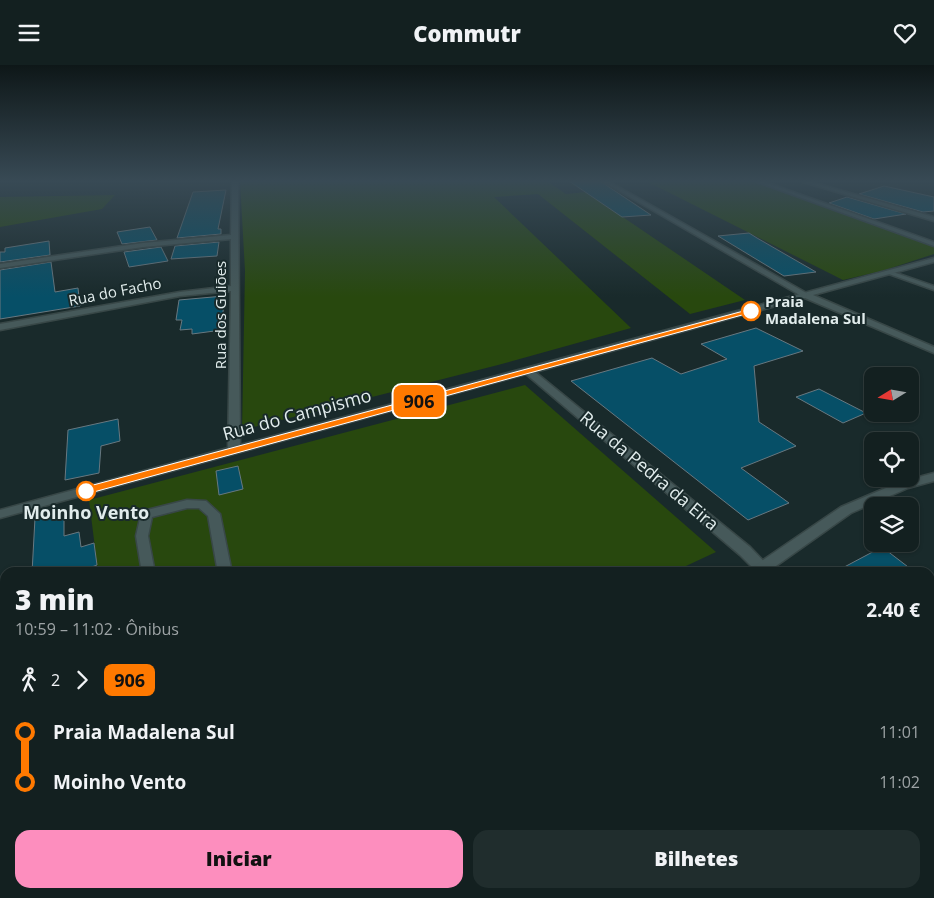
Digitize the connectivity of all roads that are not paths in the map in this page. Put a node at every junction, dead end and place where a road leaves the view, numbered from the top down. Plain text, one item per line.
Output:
1 (236, 220) edge
2 (674, 220) edge
3 (867, 220) edge
4 (236, 237) junction
5 (934, 244) edge
6 (934, 260) edge
7 (0, 266) edge
8 (890, 273) junction
9 (236, 288) junction
10 (934, 288) edge
11 (806, 295) junction
12 (0, 327) edge
13 (934, 350) edge
14 (528, 371) junction
15 (234, 450) junction
16 (934, 477) edge
17 (0, 514) edge
18 (148, 567) edge
19 (224, 567) edge
20 (757, 567) edge
21 (768, 567) edge

1 - 4 street, Rua dos Guiões
2 - 11 street
3 - 5 street
4 - 7 street
4 - 9 street, Rua dos Guiões
6 - 8 street, Rua do Campismo
8 - 10 lane
8 - 11 street, Rua do Campismo
9 - 12 street, Rua do Facho
9 - 15 street, Rua dos Guiões
11 - 13 street
11 - 14 street, Rua do Campismo
14 - 15 street, Rua do Campismo
14 - 20 street, Rua da Pedra da Eira
15 - 17 street, Rua do Campismo
16 - 21 street
18 - 19 lane

